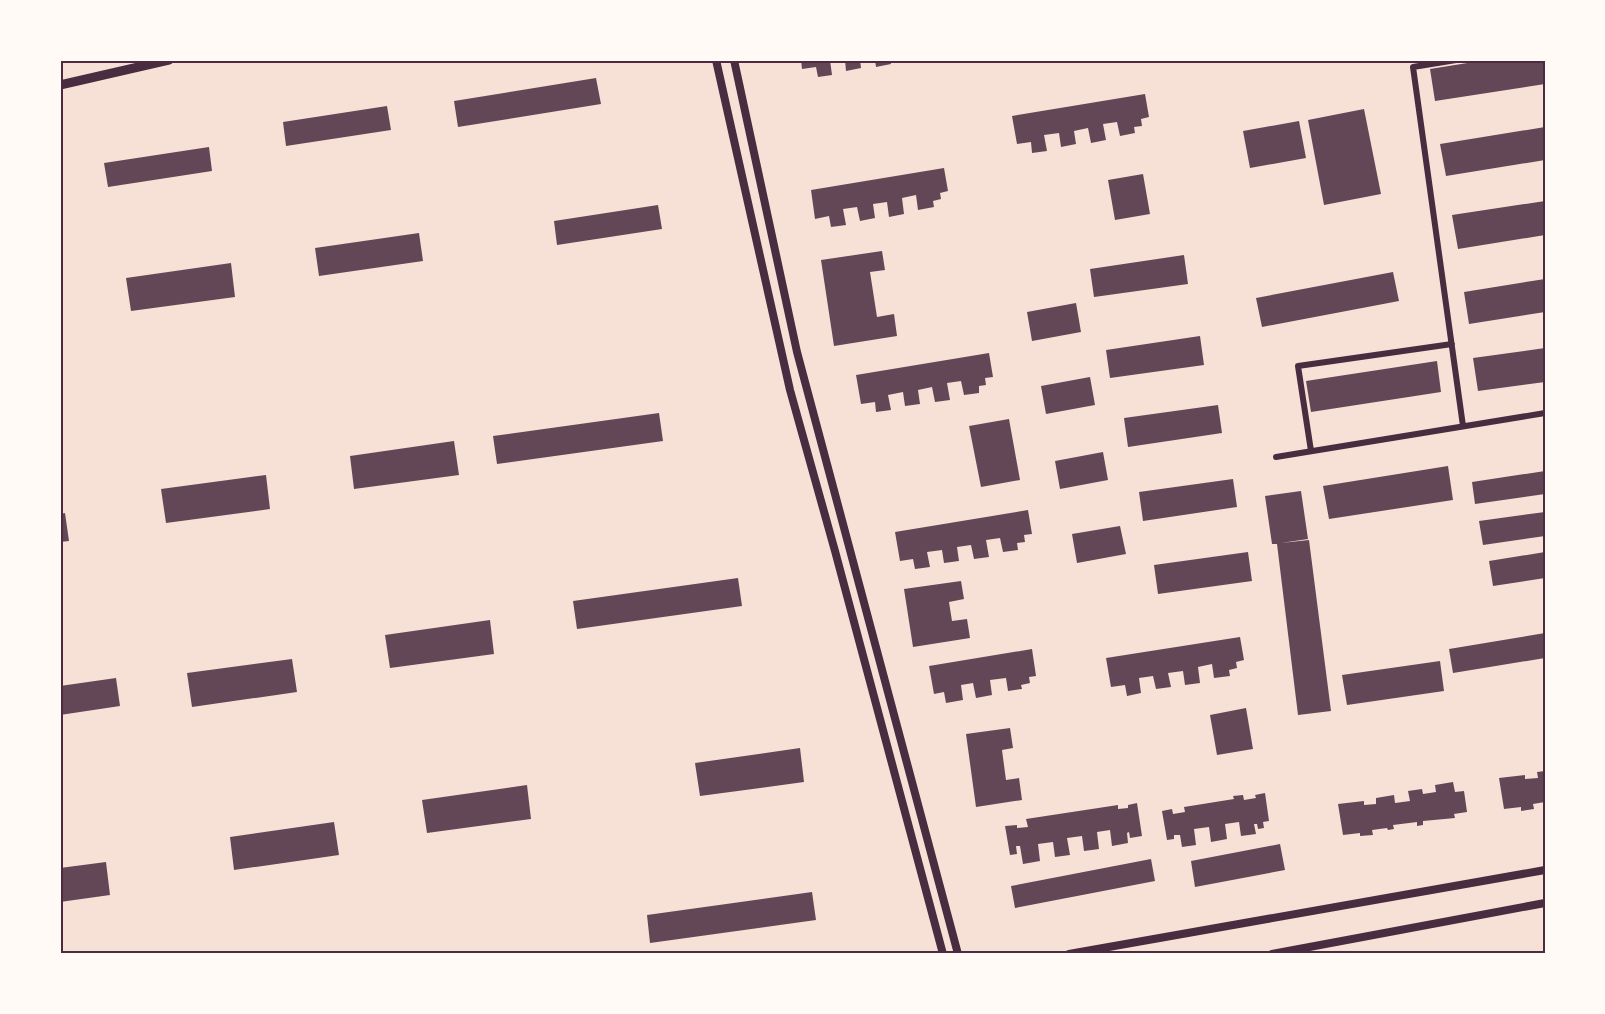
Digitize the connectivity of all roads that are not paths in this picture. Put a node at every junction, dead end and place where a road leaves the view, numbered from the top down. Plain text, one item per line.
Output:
1 (169, 60) edge
2 (716, 60) edge
3 (734, 60) edge
4 (1456, 60) edge
5 (60, 85) edge
6 (1452, 344) junction
7 (1545, 413) edge
8 (1463, 426) junction
9 (1311, 451) junction
10 (1276, 457) dead end
11 (1545, 870) edge
12 (1545, 903) edge
13 (943, 954) edge
14 (958, 954) edge
15 (1069, 954) edge
16 (1272, 954) edge

1 - 5 main road
2 - 13 street
3 - 14 street
4 - 6 street
6 - 8 street
6 - 9 street
7 - 8 street
8 - 9 street
9 - 10 street
11 - 15 street
12 - 16 street

